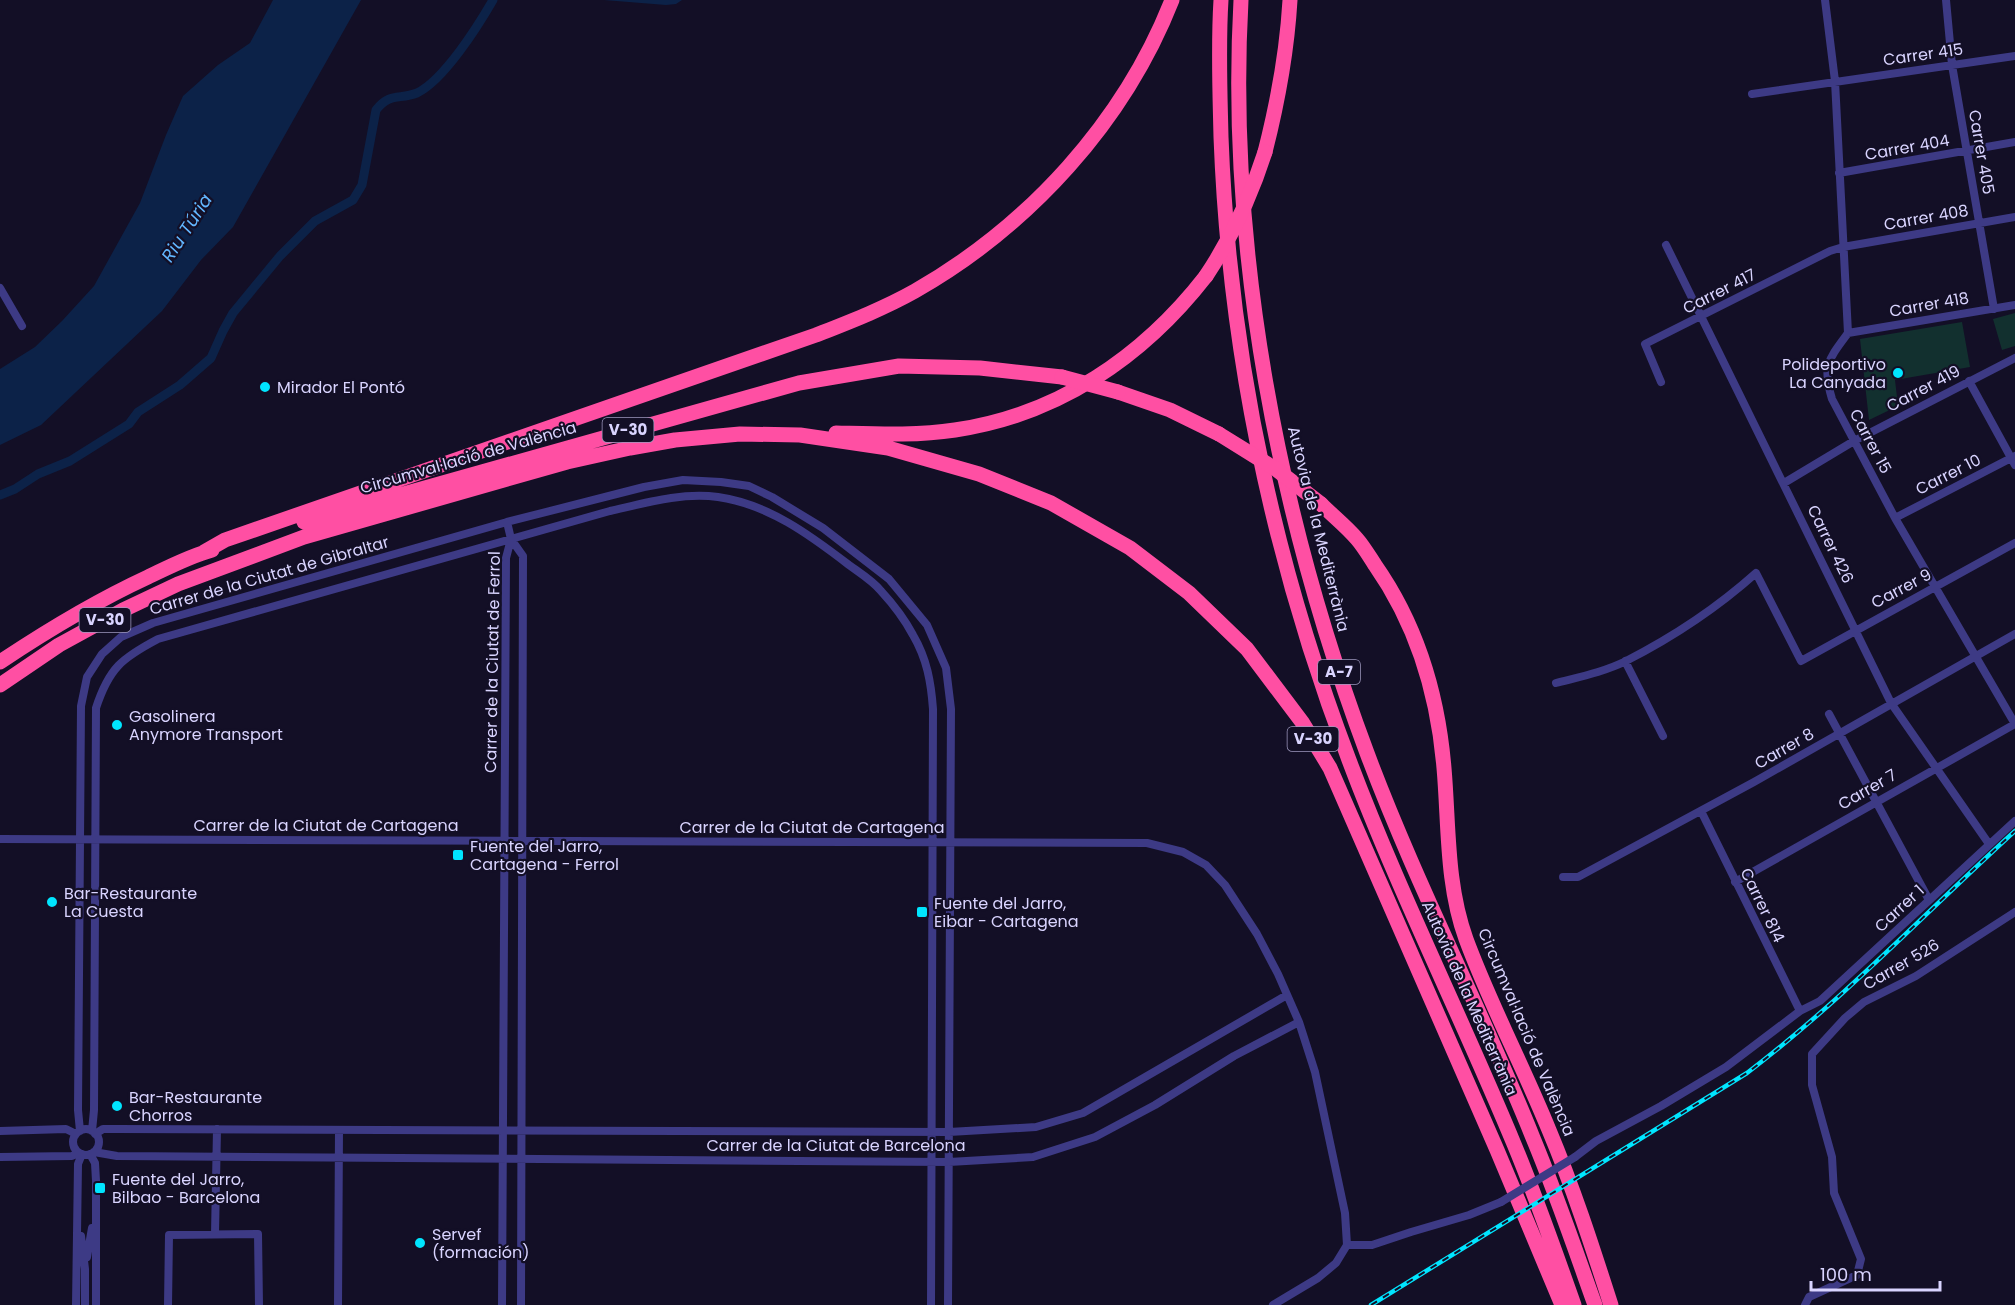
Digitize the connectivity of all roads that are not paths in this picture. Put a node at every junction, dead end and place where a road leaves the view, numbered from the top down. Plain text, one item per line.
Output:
1 (1172, 0) edge
2 (1221, 0) edge
3 (1241, 0) edge
4 (1290, 0) edge
5 (1825, 0) edge
6 (1946, 0) edge
7 (2015, 56) edge
8 (1952, 65) junction
9 (1835, 81) junction
10 (1752, 94) dead end
11 (2015, 142) edge
12 (1966, 152) junction
13 (1839, 173) junction
14 (2015, 217) edge
15 (1979, 223) junction
16 (1666, 245) dead end
17 (1842, 247) junction
18 (0, 288) edge
19 (2015, 305) edge
20 (1994, 309) junction
21 (1702, 316) junction
22 (21, 326) dead end
23 (1848, 333) junction
24 (2015, 358) edge
25 (1969, 381) junction
26 (1661, 382) dead end
27 (801, 435) junction
28 (1854, 441) junction
29 (2014, 460) edge
30 (1784, 483) junction
31 (1895, 518) junction
32 (507, 522) junction
33 (511, 539) junction
34 (2015, 543) edge
35 (204, 552) junction
36 (1934, 588) junction
37 (1856, 630) junction
38 (2015, 634) edge
39 (1976, 655) junction
40 (1625, 661) junction
41 (0, 662) edge
42 (1556, 683) dead end
43 (0, 684) edge
44 (1891, 703) junction
45 (1829, 714) dead end
46 (2015, 724) edge
47 (1839, 734) junction
48 (1663, 736) dead end
49 (1935, 768) junction
50 (1875, 801) junction
51 (1701, 811) junction
52 (2015, 821) edge
53 (0, 839) edge
54 (80, 839) junction
55 (96, 840) junction
56 (505, 841) junction
57 (522, 841) junction
58 (933, 842) junction
59 (950, 843) junction
60 (1989, 844) junction
61 (1563, 878) dead end
62 (1735, 882) junction
63 (1929, 900) junction
64 (2015, 912) edge
65 (1287, 995) junction
66 (1800, 1011) junction
67 (1299, 1022) junction
68 (217, 1129) junction
69 (339, 1130) junction
70 (503, 1130) junction
71 (521, 1130) junction
72 (0, 1131) edge
73 (932, 1131) junction
74 (949, 1132) junction
75 (78, 1133) junction
76 (93, 1133) junction
77 (86, 1153) junction
78 (0, 1157) edge
79 (216, 1157) junction
80 (339, 1158) junction
81 (503, 1159) junction
82 (521, 1159) junction
83 (932, 1161) junction
84 (949, 1162) junction
85 (96, 1199) junction
86 (77, 1200) junction
87 (215, 1234) junction
88 (1347, 1245) junction
89 (85, 1269) junction
90 (76, 1305) edge
91 (85, 1305) edge
92 (96, 1305) edge
93 (168, 1305) edge
94 (259, 1305) edge
95 (338, 1305) edge
96 (502, 1305) edge
97 (521, 1305) edge
98 (931, 1305) edge
99 (948, 1305) edge
100 (1274, 1305) edge
101 (1562, 1305) edge
102 (1574, 1305) edge
103 (1595, 1305) edge
104 (1611, 1305) edge
105 (1805, 1305) edge

1 - 35 highway
2 - 102 highway, Autovia de la Mediterrània / A-7
3 - 103 highway, Autovia de la Mediterrània / A-7
4 - 27 highway, bridge
5 - 9 street
6 - 8 street, Carrer 405
7 - 8 street, Carrer 415
8 - 9 street, Carrer 415
8 - 12 street, Carrer 405
9 - 10 street, Carrer 415
9 - 13 street
11 - 12 street, Carrer 404
12 - 13 street, Carrer 404
12 - 15 street, Carrer 405
13 - 17 street
14 - 15 street, Carrer 408
15 - 17 street, Carrer 408
15 - 20 street, Carrer 405
16 - 21 street, Carrer 426
17 - 21 street, Carrer 417
17 - 23 street
18 - 22 street
19 - 20 street, Carrer 418
20 - 23 street, Carrer 418
21 - 26 street, Carrer 417
21 - 30 street, Carrer 426
23 - 28 street, Carrer 15
24 - 25 street, Carrer 419
25 - 28 street, Carrer 419
25 - 29 street
27 - 43 highway, Circumval·lació de València / V-30
27 - 101 highway, Circumval·lació de València / V-30
28 - 30 street, Carrer 419
28 - 31 street, Carrer 15
29 - 31 street, Carrer 10
30 - 37 street, Carrer 426
31 - 36 street, Carrer 15
32 - 33 street
32 - 54 street, Carrer de la Ciutat de Gibraltar
32 - 59 street, Carrer de la Ciutat de Gibraltar
33 - 55 street, Carrer de la Ciutat de Gibraltar
33 - 56 street, Carrer de la Ciutat de Ferrol
33 - 57 street, Carrer de la Ciutat de Ferrol
33 - 58 street, Carrer de la Ciutat de Gibraltar
34 - 36 street, Carrer 9
35 - 41 highway, Circumval·lació de València / V-30
35 - 104 highway, Circumval·lació de València / V-30, bridge
36 - 37 street, Carrer 9
36 - 39 street, Carrer 15
37 - 40 street, Carrer 9
37 - 44 street, Carrer 426
38 - 39 street, Carrer 8
39 - 44 street, Carrer 8
39 - 46 street, Carrer 15
40 - 42 street
40 - 48 street
44 - 47 street, Carrer 8
44 - 49 street, Carrer 426
45 - 47 street
46 - 49 street, Carrer 7
47 - 50 street
47 - 51 street, Carrer 8
49 - 50 street, Carrer 7
49 - 60 street, Carrer 426
50 - 62 street, Carrer 7
50 - 63 street
51 - 61 street, Carrer 8
51 - 62 street, Carrer 814
52 - 60 street, Carrer 1
53 - 54 street, Carrer de la Ciutat de Cartagena
54 - 55 street, Carrer de la Ciutat de Cartagena
54 - 75 street, Carrer de la Ciutat de Gibraltar
55 - 56 street, Carrer de la Ciutat de Cartagena
55 - 76 street
56 - 57 street, Carrer de la Ciutat de Cartagena
56 - 70 street, Carrer de la Ciutat de Ferrol
57 - 58 street, Carrer de la Ciutat de Cartagena
57 - 71 street, Carrer de la Ciutat de Ferrol
58 - 59 street, Carrer de la Ciutat de Cartagena
58 - 73 street, Carrer de la Ciutat de Gibraltar
59 - 65 street, Carrer de la Ciutat de Cartagena
59 - 74 street, Carrer de la Ciutat de Gibraltar
60 - 63 street, Carrer 1
62 - 66 street, Carrer 814
63 - 66 street, Carrer 1
64 - 105 street, Carrer 526
65 - 67 street, Carrer de la Ciutat de Cartagena
65 - 74 street, Carrer de la Ciutat de Barcelona
66 - 88 street, bridge
67 - 84 street, Carrer de la Ciutat de Barcelona
67 - 88 street, Carrer de la Ciutat de Cartagena
68 - 69 street, Carrer de la Ciutat de Barcelona
68 - 76 street, Carrer de la Ciutat de Barcelona
68 - 79 street
69 - 70 street, Carrer de la Ciutat de Barcelona
69 - 80 street
70 - 71 street, Carrer de la Ciutat de Barcelona
70 - 81 street, Carrer de la Ciutat de Ferrol
71 - 73 street, Carrer de la Ciutat de Barcelona
71 - 82 street, Carrer de la Ciutat de Ferrol
72 - 75 street
73 - 74 street, Carrer de la Ciutat de Barcelona
73 - 83 street, Carrer de la Ciutat de Gibraltar
74 - 84 street, Carrer de la Ciutat de Gibraltar
75 - 76 street
75 - 77 street
76 - 77 street
77 - 78 street, Carrer de la Ciutat de Barcelona
77 - 79 street, Carrer de la Ciutat de Barcelona
77 - 85 street
77 - 86 street
79 - 80 street, Carrer de la Ciutat de Barcelona
79 - 87 street
80 - 81 street, Carrer de la Ciutat de Barcelona
80 - 95 street
81 - 82 street, Carrer de la Ciutat de Barcelona
81 - 96 street, Carrer de la Ciutat de Ferrol
82 - 83 street, Carrer de la Ciutat de Barcelona
82 - 97 street, Carrer de la Ciutat de Ferrol
83 - 84 street, Carrer de la Ciutat de Barcelona
83 - 98 street, Carrer de la Ciutat de Gibraltar
84 - 99 street, Carrer de la Ciutat de Gibraltar
85 - 89 street
85 - 92 street
86 - 89 street
86 - 90 street
87 - 93 street
87 - 94 street
88 - 100 street
89 - 91 street

